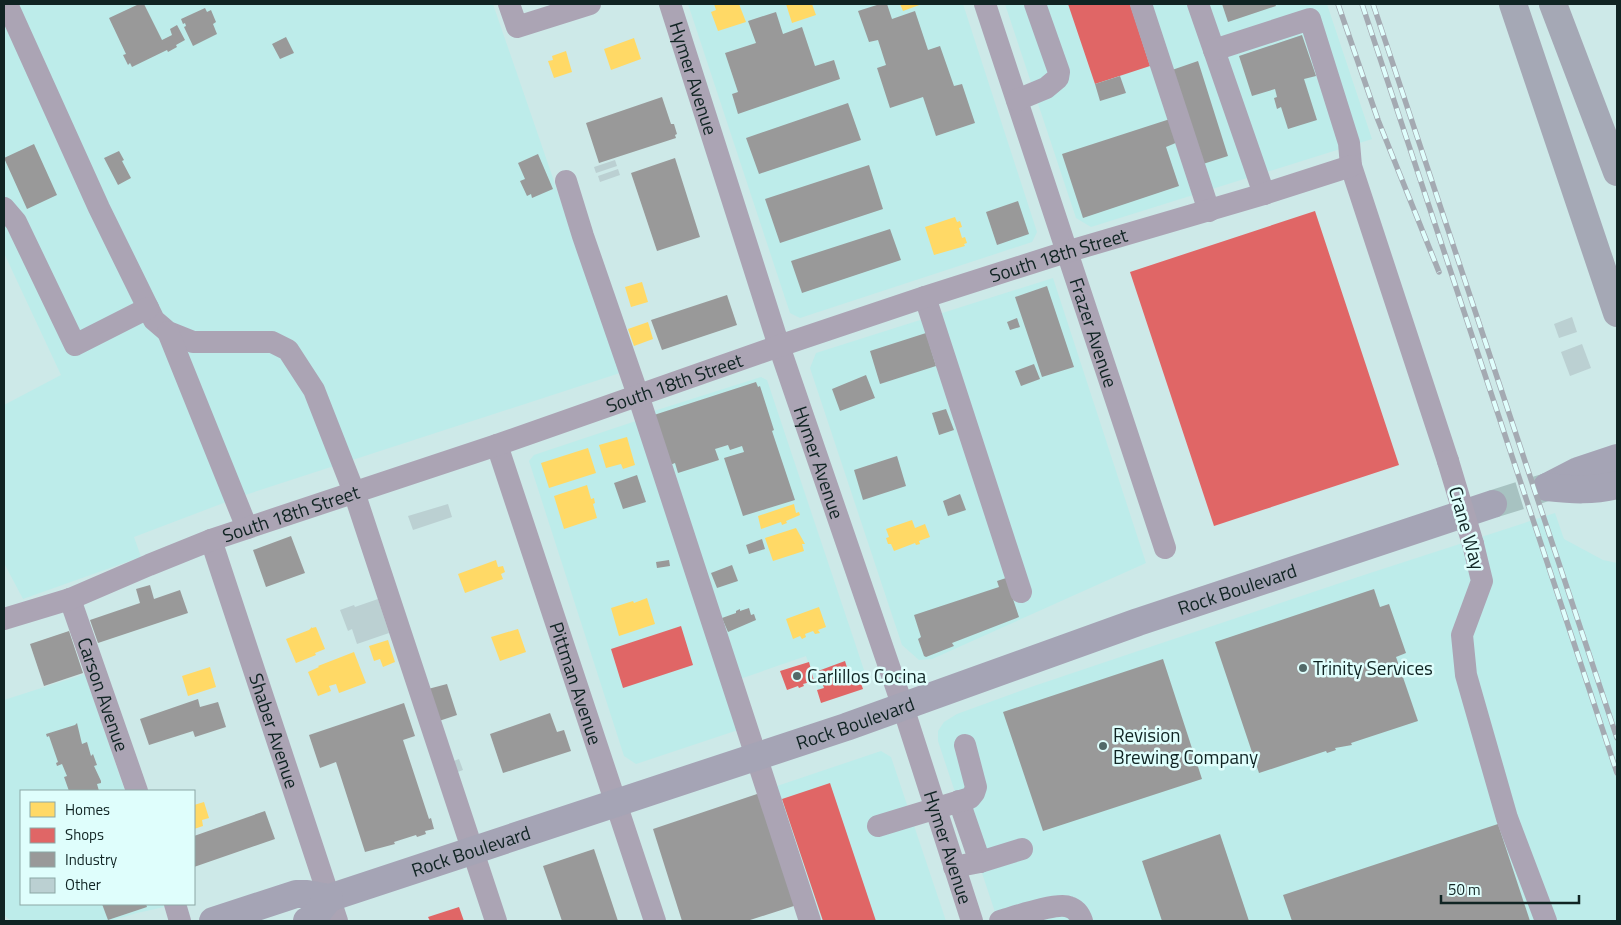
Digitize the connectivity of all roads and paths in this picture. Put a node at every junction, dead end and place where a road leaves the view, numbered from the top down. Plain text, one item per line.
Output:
1 (7, 4) edge
2 (509, 4) edge
3 (590, 4) edge
4 (670, 4) edge
5 (985, 4) edge
6 (1035, 4) edge
7 (1141, 4) edge
8 (1198, 4) edge
9 (1513, 4) edge
10 (1553, 4) edge
11 (1214, 50) junction
12 (1017, 100) junction
13 (1351, 166) junction
14 (1617, 172) edge
15 (566, 182) dead end
16 (1264, 194) junction
17 (4, 208) edge
18 (1209, 211) junction
19 (1066, 252) junction
20 (925, 297) junction
21 (148, 308) junction
22 (1617, 313) edge
23 (168, 332) junction
24 (779, 346) junction
25 (638, 395) junction
26 (497, 445) junction
27 (1617, 458) edge
28 (1617, 485) edge
29 (354, 492) junction
30 (1494, 504) tunnel mouth
31 (247, 528) junction
32 (212, 540) junction
33 (1164, 548) dead end
34 (1022, 592) dead end
35 (70, 599) junction
36 (4, 619) edge
37 (903, 707) junction
38 (965, 745) dead end
39 (757, 756) junction
40 (137, 790) edge
41 (960, 801) junction
42 (616, 802) junction
43 (935, 808) junction
44 (878, 826) dead end
45 (1022, 849) dead end
46 (473, 850) junction
47 (980, 862) junction
48 (954, 867) junction
49 (174, 905) edge
50 (333, 910) edge
51 (1025, 918) edge
52 (180, 921) edge
53 (213, 921) edge
54 (307, 921) edge
55 (496, 921) edge
56 (655, 921) edge
57 (810, 921) edge
58 (972, 921) edge
59 (1000, 921) edge
60 (1082, 921) edge
61 (1546, 921) edge

1 - 21 street
2 - 3 street
4 - 24 street, Hymer Avenue
5 - 12 street, Frazer Avenue
6 - 12 street
7 - 18 street
8 - 11 street
9 - 22 highway
10 - 14 highway
11 - 13 street, Crane Way
11 - 16 street
12 - 19 street, Frazer Avenue
13 - 16 street, South 18th Street
13 - 61 street, Crane Way, bridge
15 - 25 street
16 - 18 street, South 18th Street
17 - 21 street
18 - 19 street, South 18th Street
19 - 20 street, South 18th Street
19 - 33 street, Frazer Avenue
20 - 24 street, South 18th Street
20 - 34 street
21 - 23 street
23 - 29 street
23 - 31 street
24 - 25 street, South 18th Street
24 - 37 street, Hymer Avenue
25 - 26 street, South 18th Street
25 - 39 street
26 - 29 street, South 18th Street
26 - 42 street, Pittman Avenue
27 - 28 main road
29 - 31 street, South 18th Street
29 - 46 street
30 - 37 main road, Rock Boulevard
31 - 32 street, South 18th Street
32 - 35 street, South 18th Street
32 - 50 street, Shaber Avenue
35 - 36 street, South 18th Street
35 - 40 street, Carson Avenue
37 - 39 main road, Rock Boulevard
37 - 43 street, Hymer Avenue
38 - 41 street
39 - 42 main road, Rock Boulevard
39 - 57 street
41 - 43 street
41 - 47 street
42 - 46 main road, Rock Boulevard
42 - 56 street, Pittman Avenue
43 - 44 street
43 - 48 street, Hymer Avenue
45 - 47 street
46 - 50 main road, Rock Boulevard
46 - 55 street
47 - 48 street
48 - 58 street, Hymer Avenue
49 - 52 street
50 - 53 main road, Rock Boulevard
50 - 54 main road
51 - 59 street
51 - 60 street

